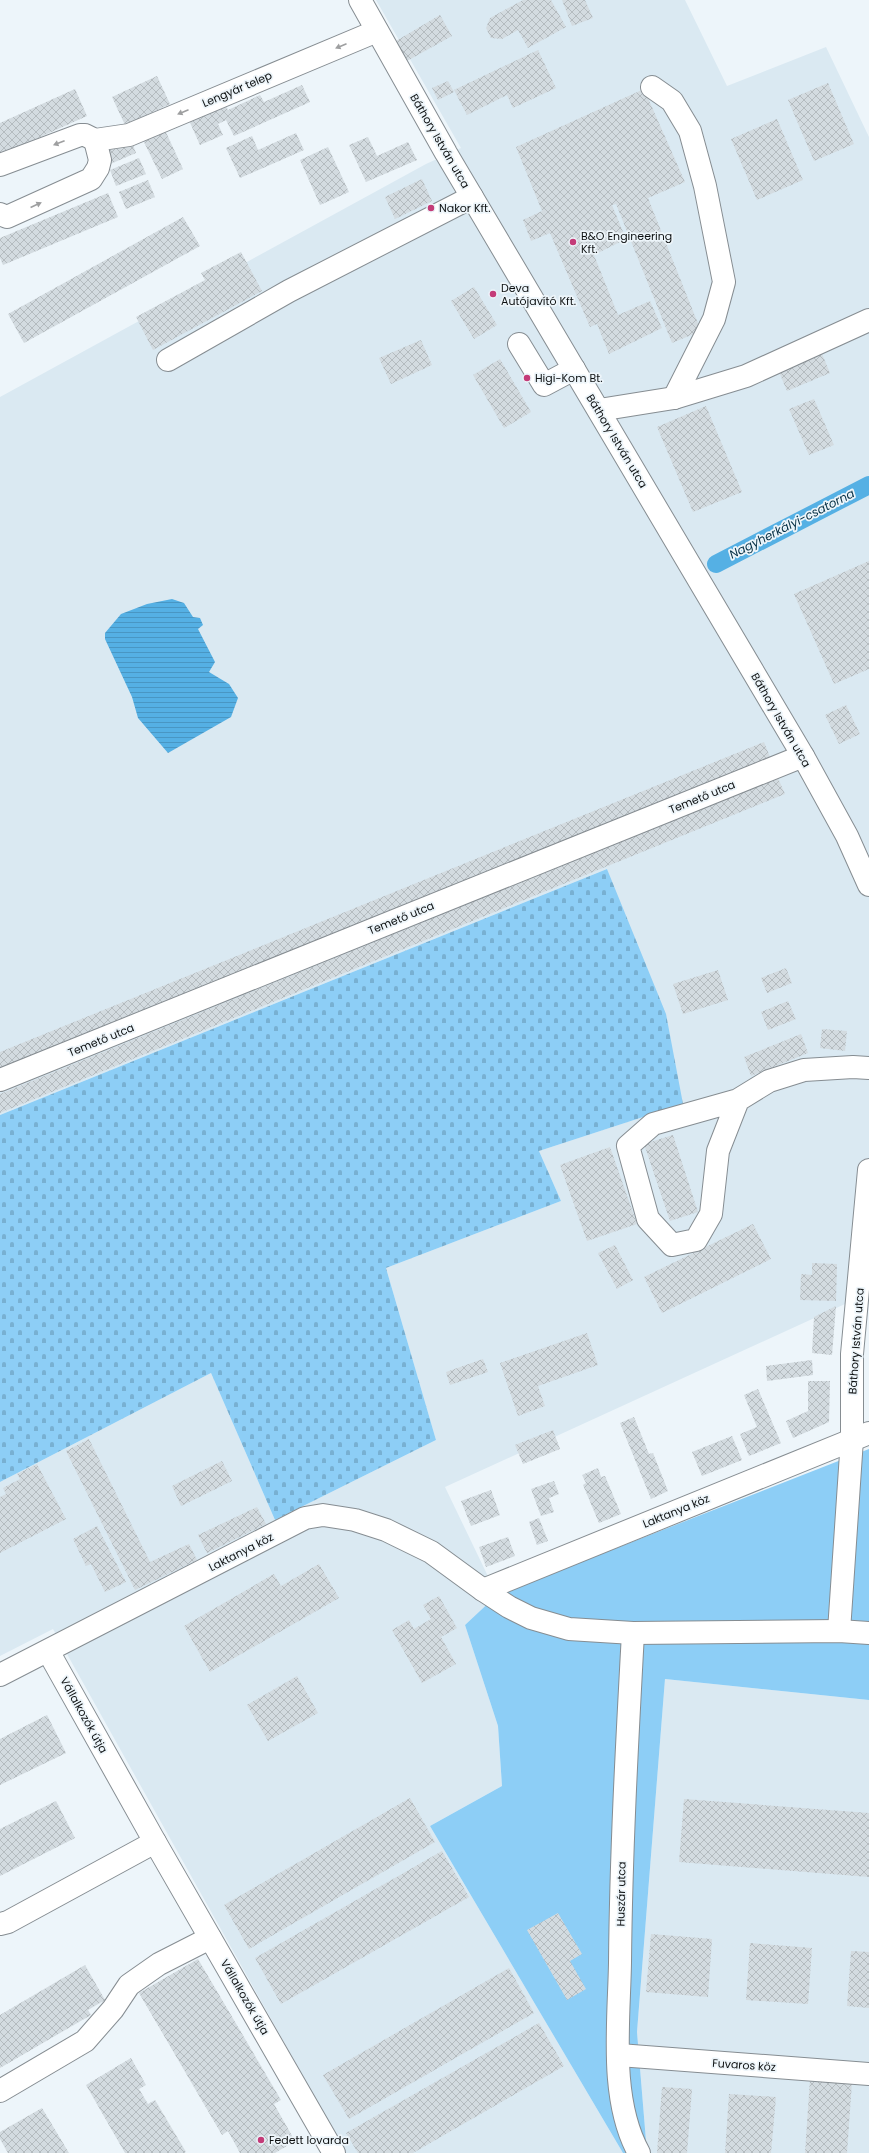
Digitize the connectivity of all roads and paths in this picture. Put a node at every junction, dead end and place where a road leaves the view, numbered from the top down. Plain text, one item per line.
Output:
1 (360, 0) edge
2 (378, 31) junction
3 (652, 87) dead end
4 (95, 140) junction
5 (0, 165) edge
6 (472, 197) junction
7 (0, 214) edge
8 (869, 320) edge
9 (519, 344) dead end
10 (168, 360) dead end
11 (574, 368) junction
12 (674, 398) junction
13 (599, 410) junction
14 (803, 756) junction
15 (869, 885) edge
16 (869, 1068) edge
17 (0, 1080) edge
18 (738, 1100) junction
19 (869, 1170) edge
20 (860, 1436) edge
21 (483, 1590) junction
22 (839, 1631) junction
23 (633, 1633) junction
24 (869, 1633) edge
25 (48, 1651) junction
26 (0, 1675) edge
27 (155, 1842) junction
28 (3, 1918) edge
29 (210, 1938) junction
30 (618, 2055) junction
31 (869, 2074) edge
32 (0, 2091) edge
33 (334, 2153) edge
34 (639, 2153) edge

1 - 2 street, Báthory István utca
2 -> 4 street, Lengyár telep
2 - 6 street, Báthory István utca
3 - 12 street
4 -> 5 street, Lengyár telep
7 -> 4 street
6 - 10 street
6 - 11 street, Báthory István utca
8 - 12 street
9 - 11 street
11 - 13 street, Báthory István utca
12 - 13 street
13 - 14 street, Báthory István utca
14 - 15 street, Báthory István utca
14 - 17 street, Temető utca
16 - 18 street
18 - 18 street
19 - 20 street, Báthory István utca
20 - 21 street, Laktanya köz
20 - 22 street, Báthory István utca
21 - 23 street, Laktanya köz
21 - 25 street, Laktanya köz
22 - 23 street, Laktanya köz
22 - 24 street, Laktanya köz
23 - 30 street, Huszár utca
25 - 26 street, Laktanya köz
25 - 27 street, Vállalkozók útja
27 - 28 street
27 - 29 street, Vállalkozók útja
29 - 32 street
29 - 33 street, Vállalkozók útja
30 - 31 street, Fuvaros köz
30 - 34 street, Huszár utca

